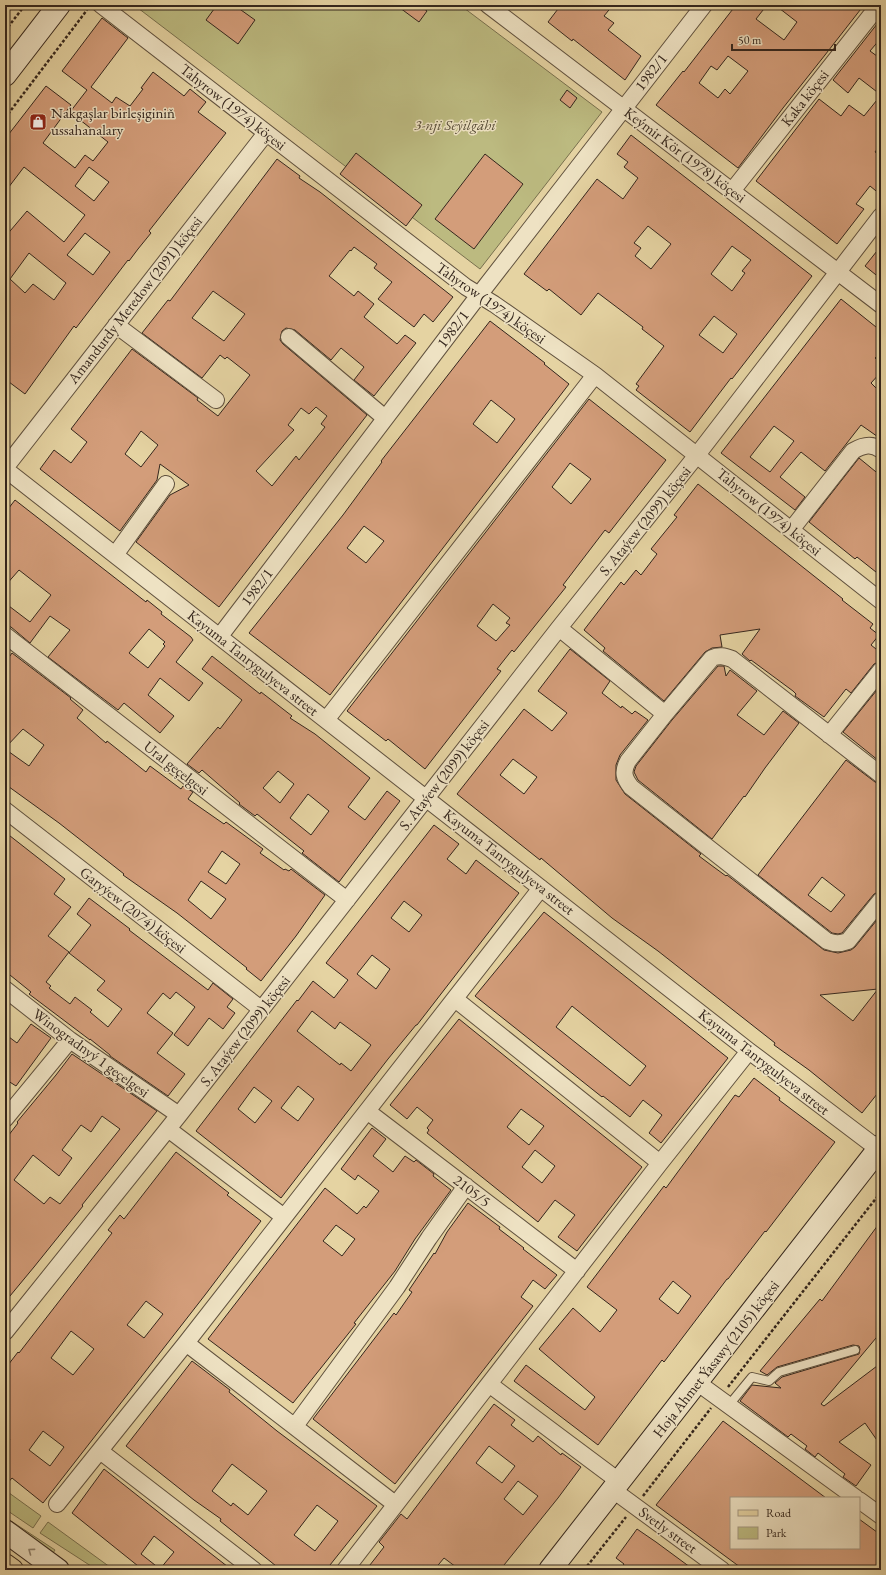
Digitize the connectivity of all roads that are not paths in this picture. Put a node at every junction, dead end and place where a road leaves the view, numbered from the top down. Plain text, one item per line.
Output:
1 (59, 5) edge
2 (101, 5) edge
3 (488, 5) edge
4 (704, 5) edge
5 (879, 5) edge
6 (5, 75) edge
7 (623, 108) junction
8 (266, 133) junction
9 (732, 191) junction
10 (881, 216) edge
11 (838, 271) junction
12 (479, 295) junction
13 (881, 305) edge
14 (116, 325) junction
15 (289, 337) dead end
16 (595, 375) junction
17 (216, 400) dead end
18 (386, 418) junction
19 (881, 450) edge
20 (697, 455) junction
21 (5, 468) edge
22 (166, 484) dead end
23 (791, 530) junction
24 (115, 555) junction
25 (881, 601) edge
26 (559, 628) junction
27 (5, 635) edge
28 (220, 636) junction
29 (881, 670) edge
30 (665, 714) junction
31 (326, 720) junction
32 (829, 735) junction
33 (881, 775) edge
34 (427, 798) junction
35 (5, 810) edge
36 (541, 888) junction
37 (347, 900) junction
38 (881, 900) edge
39 (5, 989) edge
40 (455, 999) junction
41 (261, 1010) junction
42 (70, 1040) junction
43 (749, 1051) junction
44 (367, 1111) junction
45 (179, 1115) junction
46 (5, 1119) edge
47 (168, 1128) junction
48 (880, 1149) edge
49 (660, 1163) junction
50 (466, 1186) junction
51 (284, 1217) junction
52 (577, 1271) junction
53 (5, 1332) edge
54 (186, 1343) junction
55 (855, 1350) dead end
56 (698, 1383) junction
57 (489, 1384) junction
58 (724, 1402) junction
59 (295, 1426) junction
60 (100, 1450) junction
61 (616, 1486) junction
62 (855, 1497) edge
63 (860, 1501) edge
64 (57, 1504) dead end
65 (395, 1504) junction
66 (881, 1516) edge
67 (5, 1531) edge
68 (5, 1565) edge
69 (12, 1570) edge
70 (58, 1570) edge
71 (254, 1570) edge
72 (345, 1570) edge
73 (550, 1570) edge
74 (722, 1570) edge

1 - 6 street
2 - 8 street, Tahyrow (1974) köçesi
3 - 7 street, Keýmir Kör (1978) köçesi
4 - 7 street, 1982/1
5 - 9 street, Kaka köçesi
7 - 9 street, Keýmir Kör (1978) köçesi
7 - 12 street, 1982/1
8 - 12 street, Tahyrow (1974) köçesi
8 - 14 street, Amandurdy Meredow (2091) köçesi
9 - 11 street, Keýmir Kör (1978) köçesi
10 - 11 street, S. Ataýew (2099) köçesi
11 - 13 street, Keýmir Kör (1978) köçesi
11 - 20 street, S. Ataýew (2099) köçesi
12 - 16 street, Tahyrow (1974) köçesi
12 - 18 street, 1982/1
14 - 17 street
14 - 21 street, Amandurdy Meredow (2091) köçesi
15 - 18 street
16 - 20 street, Tahyrow (1974) köçesi
16 - 31 street
18 - 28 street, 1982/1
19 - 23 street
20 - 23 street, Tahyrow (1974) köçesi
20 - 26 street, S. Ataýew (2099) köçesi
21 - 24 street, Kayuma Tanrygulyeva street
22 - 24 street
23 - 25 street, Tahyrow (1974) köçesi
24 - 28 street, Kayuma Tanrygulyeva street
26 - 30 street
26 - 34 street, S. Ataýew (2099) köçesi
27 - 37 street, Ural geçelgesi
28 - 31 street, Kayuma Tanrygulyeva street
29 - 32 street
30 - 32 street
30 - 38 street
31 - 34 street, Kayuma Tanrygulyeva street
32 - 33 street
34 - 36 street, Kayuma Tanrygulyeva street
34 - 37 street, S. Ataýew (2099) köçesi
35 - 41 street, Garyýew (2074) köçesi
36 - 40 street
36 - 43 street, Kayuma Tanrygulyeva street
37 - 41 street, S. Ataýew (2099) köçesi
39 - 42 street, Winogradnyý 1 geçelgesi
40 - 44 street
40 - 49 street
41 - 45 street, S. Ataýew (2099) köçesi
42 - 45 street, Winogradnyý 1 geçelgesi
42 - 46 street
43 - 48 street, Kayuma Tanrygulyeva street
43 - 49 street
44 - 50 street, 2105/5
44 - 51 street
45 - 47 street, S. Ataýew (2099) köçesi
47 - 51 street
47 - 53 street, S. Ataýew (2099) köçesi
48 - 56 street, Hoja Ahmet Ýasawy (2105) köçesi
49 - 52 street
50 - 52 street, 2105/5
50 - 59 street
51 - 54 street
52 - 57 street
54 - 59 street
54 - 60 street
55 - 58 lane
56 - 58 street
56 - 61 street, Hoja Ahmet Ýasawy (2105) köçesi
57 - 61 street, Svetly street
57 - 65 street
58 - 62 street
59 - 65 street
60 - 64 street
60 - 71 street
61 - 73 street, Hoja Ahmet Ýasawy (2105) köçesi
61 - 74 street, Svetly street
63 - 66 street
65 - 72 street
70 -> 67 street
68 - 69 main road

